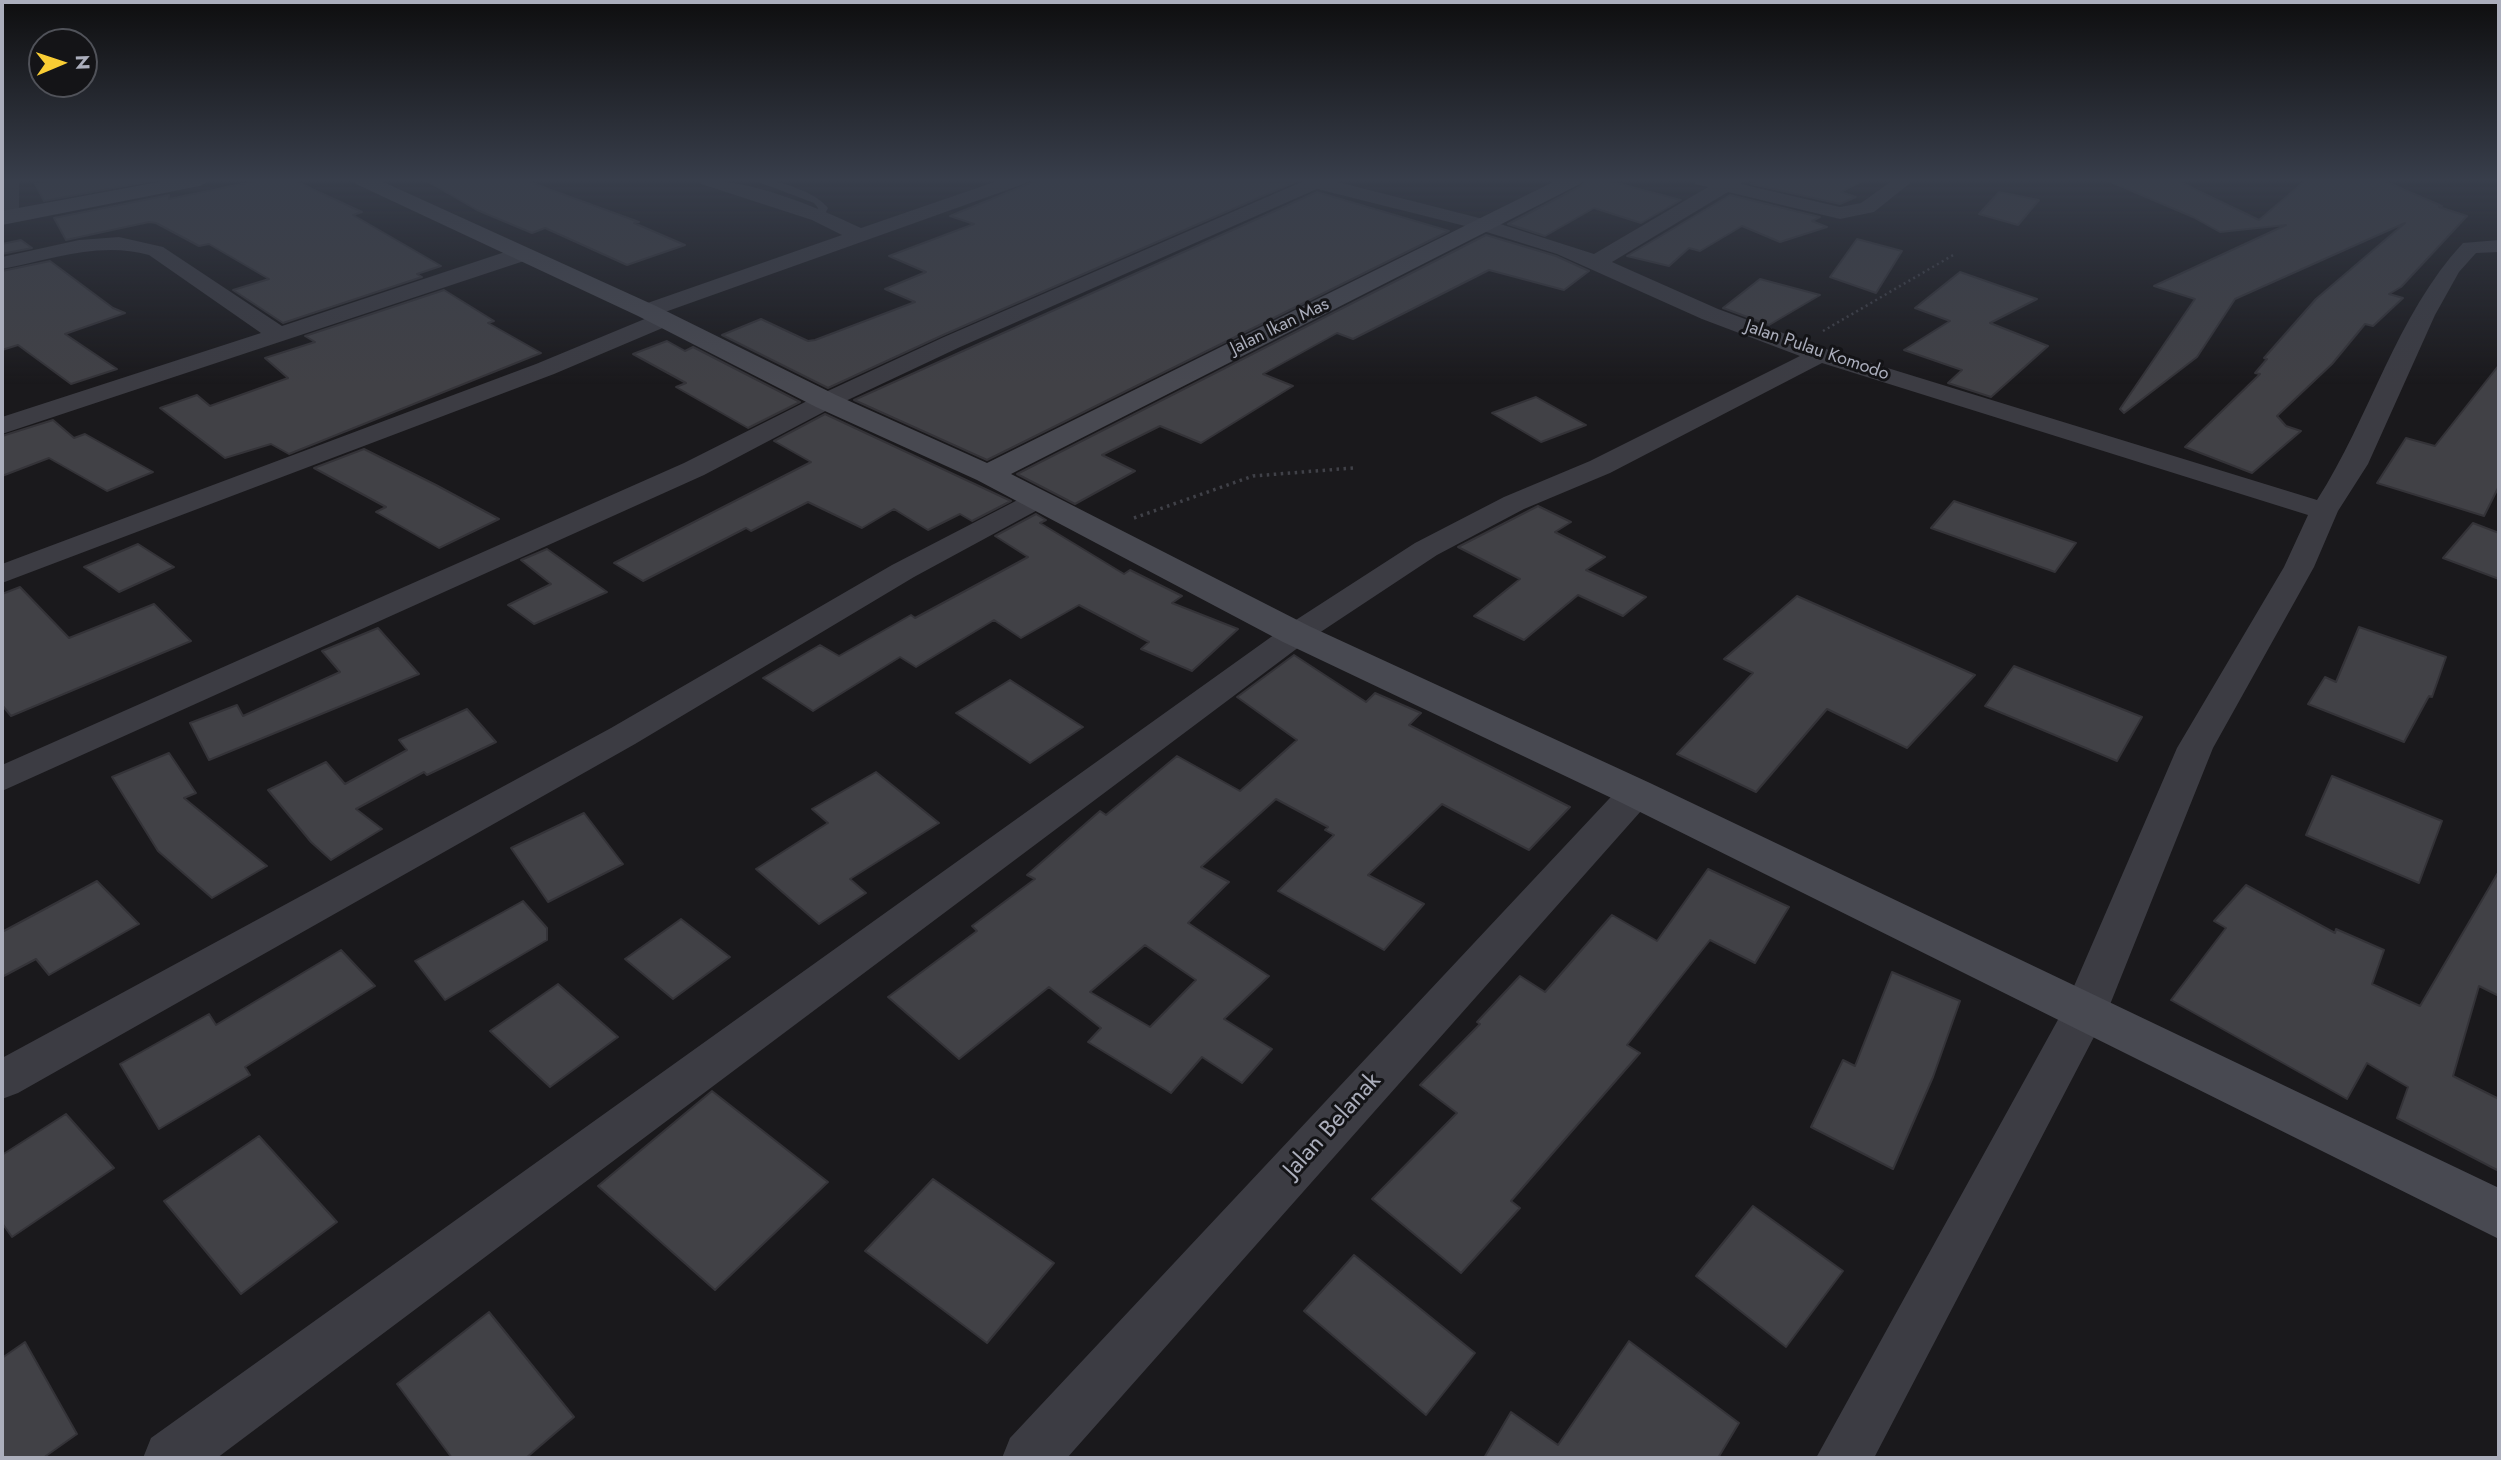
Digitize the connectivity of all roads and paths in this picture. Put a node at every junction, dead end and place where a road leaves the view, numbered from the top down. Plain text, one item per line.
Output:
1 (79, 248) edge
2 (149, 248) edge
3 (509, 248) edge
4 (825, 248) edge
5 (1167, 248) edge
6 (1438, 248) edge
7 (1553, 248) edge
8 (1618, 248) edge
9 (2469, 248) edge
10 (522, 254) junction
11 (1955, 254) dead end
12 (1595, 262) junction
13 (2, 263) edge
14 (655, 315) junction
15 (277, 333) junction
16 (1808, 350) junction
17 (826, 401) junction
18 (2, 426) edge
19 (1353, 468) dead end
20 (988, 474) junction
21 (1035, 500) junction
22 (2324, 511) junction
23 (1097, 531) junction
24 (2, 574) edge
25 (1296, 634) junction
26 (2, 779) edge
27 (1636, 793) junction
28 (2085, 1012) junction
29 (2, 1080) edge
30 (2499, 1214) edge
31 (171, 1458) edge
32 (1031, 1458) edge
33 (1844, 1458) edge

1 - 13 street
2 - 15 street
3 - 10 street
4 - 14 street
5 - 17 street
6 - 20 street, Jalan Ikan Mas
7 - 12 street, Jalan Pulau Komodo
8 - 12 street
9 - 22 street
10 - 14 street
10 - 15 street
11 - 16 path
12 - 16 street, Jalan Pulau Komodo
14 - 17 street
14 - 24 street
15 - 18 street
16 - 22 street, Jalan Pulau Komodo
16 - 25 street
17 - 20 street
17 - 26 street
19 - 23 path
20 - 21 street
21 - 23 street
21 - 29 street
22 - 28 street
23 - 25 street
25 - 27 street
25 - 31 street
27 - 28 street
27 - 32 street, Jalan Belanak
28 - 30 street
28 - 33 street

